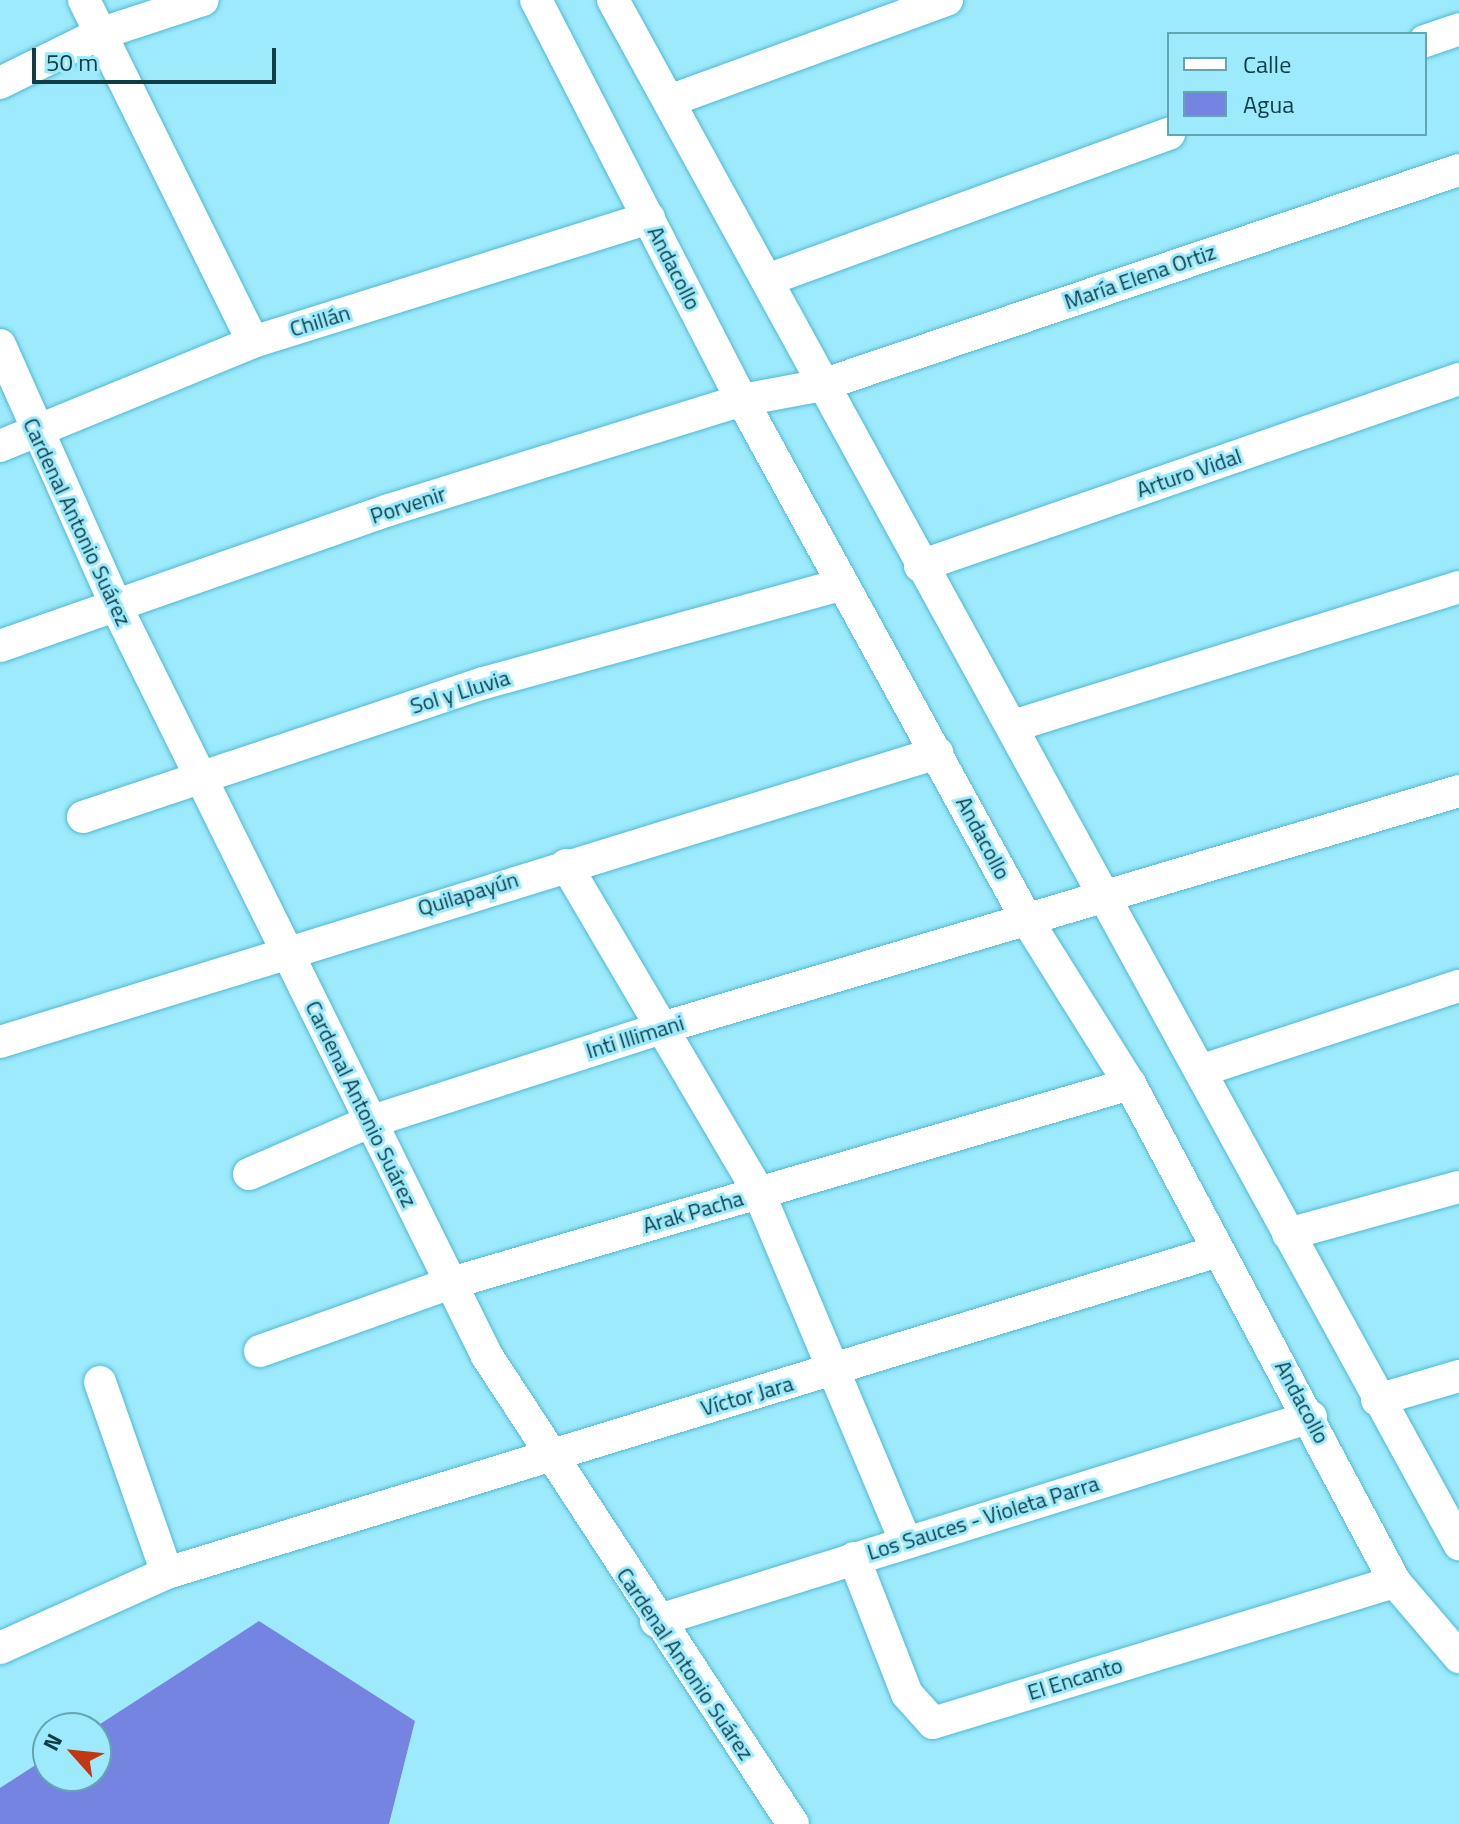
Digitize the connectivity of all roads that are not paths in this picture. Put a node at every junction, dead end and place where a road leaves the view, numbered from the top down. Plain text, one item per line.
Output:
1 (84, 0) edge
2 (203, 0) edge
3 (536, 0) edge
4 (613, 0) edge
5 (947, 0) edge
6 (1459, 29) edge
7 (99, 34) junction
8 (1427, 40) edge
9 (0, 83) edge
10 (669, 101) junction
11 (1167, 135) edge
12 (1459, 170) edge
13 (649, 218) junction
14 (767, 280) junction
15 (253, 342) junction
16 (0, 345) edge
17 (1459, 379) edge
18 (822, 385) junction
19 (742, 400) junction
20 (33, 433) junction
21 (0, 446) edge
22 (920, 566) junction
23 (843, 584) junction
24 (1459, 587) edge
25 (116, 606) junction
26 (0, 646) edge
27 (1013, 726) junction
28 (937, 753) junction
29 (199, 776) junction
30 (1459, 791) edge
31 (83, 817) dead end
32 (566, 865) junction
33 (1104, 899) junction
34 (1027, 920) junction
35 (285, 949) junction
36 (1459, 986) edge
37 (665, 1027) junction
38 (0, 1042) edge
39 (1200, 1071) junction
40 (1130, 1084) junction
41 (369, 1122) junction
42 (249, 1174) dead end
43 (1459, 1187) edge
44 (759, 1193) junction
45 (1288, 1234) junction
46 (1218, 1251) junction
47 (448, 1284) junction
48 (260, 1351) dead end
49 (834, 1370) junction
50 (1459, 1376) edge
51 (100, 1382) dead end
52 (1377, 1400) junction
53 (1311, 1417) junction
54 (548, 1454) junction
55 (905, 1541) junction
56 (1459, 1544) edge
57 (854, 1558) junction
58 (167, 1573) junction
59 (1395, 1582) junction
60 (656, 1621) junction
61 (0, 1648) edge
62 (1459, 1657) edge
63 (782, 1820) edge

1 - 7 street
2 - 7 street
3 - 13 street, Andacollo
4 - 10 street
5 - 10 street
6 - 8 street
7 - 9 street
7 - 15 street
10 - 14 street
11 - 14 street
12 - 18 street, María Elena Ortiz
13 - 15 street, Chillán
13 - 19 street, Andacollo
14 - 18 street
15 - 20 street, Chillán
16 - 20 street, Cardenal Antonio Suárez
17 - 22 street, Arturo Vidal
18 - 19 street, Porvenir
18 - 22 street
19 - 23 street, Andacollo
19 - 25 street, Porvenir
20 - 21 street, Chillán
20 - 25 street, Cardenal Antonio Suárez
22 - 27 street
23 - 28 street, Andacollo
23 - 29 street, Sol y Lluvia
24 - 27 street
25 - 26 street, Porvenir
25 - 29 street, Cardenal Antonio Suárez
27 - 33 street
28 - 32 street, Quilapayún
28 - 34 street, Andacollo
29 - 31 street, Sol y Lluvia
29 - 35 street, Cardenal Antonio Suárez
30 - 33 street, Inti Illimani
32 - 35 street, Quilapayún
32 - 37 street
33 - 34 street, Inti Illimani
33 - 39 street
34 - 37 street, Inti Illimani
34 - 40 street, Andacollo
35 - 38 street, Quilapayún
35 - 41 street, Cardenal Antonio Suárez
36 - 39 street
37 - 41 street, Inti Illimani
37 - 44 street
39 - 45 street
40 - 44 street, Arak Pacha
40 - 46 street, Andacollo
41 - 42 street, Inti Illimani
41 - 47 street, Cardenal Antonio Suárez
43 - 45 street
44 - 47 street, Arak Pacha
44 - 49 street
45 - 52 street
46 - 49 street, Víctor Jara
46 - 53 street, Andacollo
47 - 48 street, Arak Pacha
47 - 54 street, Cardenal Antonio Suárez
49 - 54 street, Víctor Jara
49 - 55 street
50 - 52 street
51 - 58 street
52 - 56 street
53 - 55 street, Los Sauces - Violeta Parra
53 - 59 street, Andacollo
54 - 58 street, Víctor Jara
54 - 60 street, Cardenal Antonio Suárez
55 - 57 street, Los Sauces - Violeta Parra
57 - 59 street, El Encanto
57 - 60 street, Los Sauces - Violeta Parra
58 - 61 street, Víctor Jara
59 - 62 street, Andacollo
60 - 63 street, Cardenal Antonio Suárez

